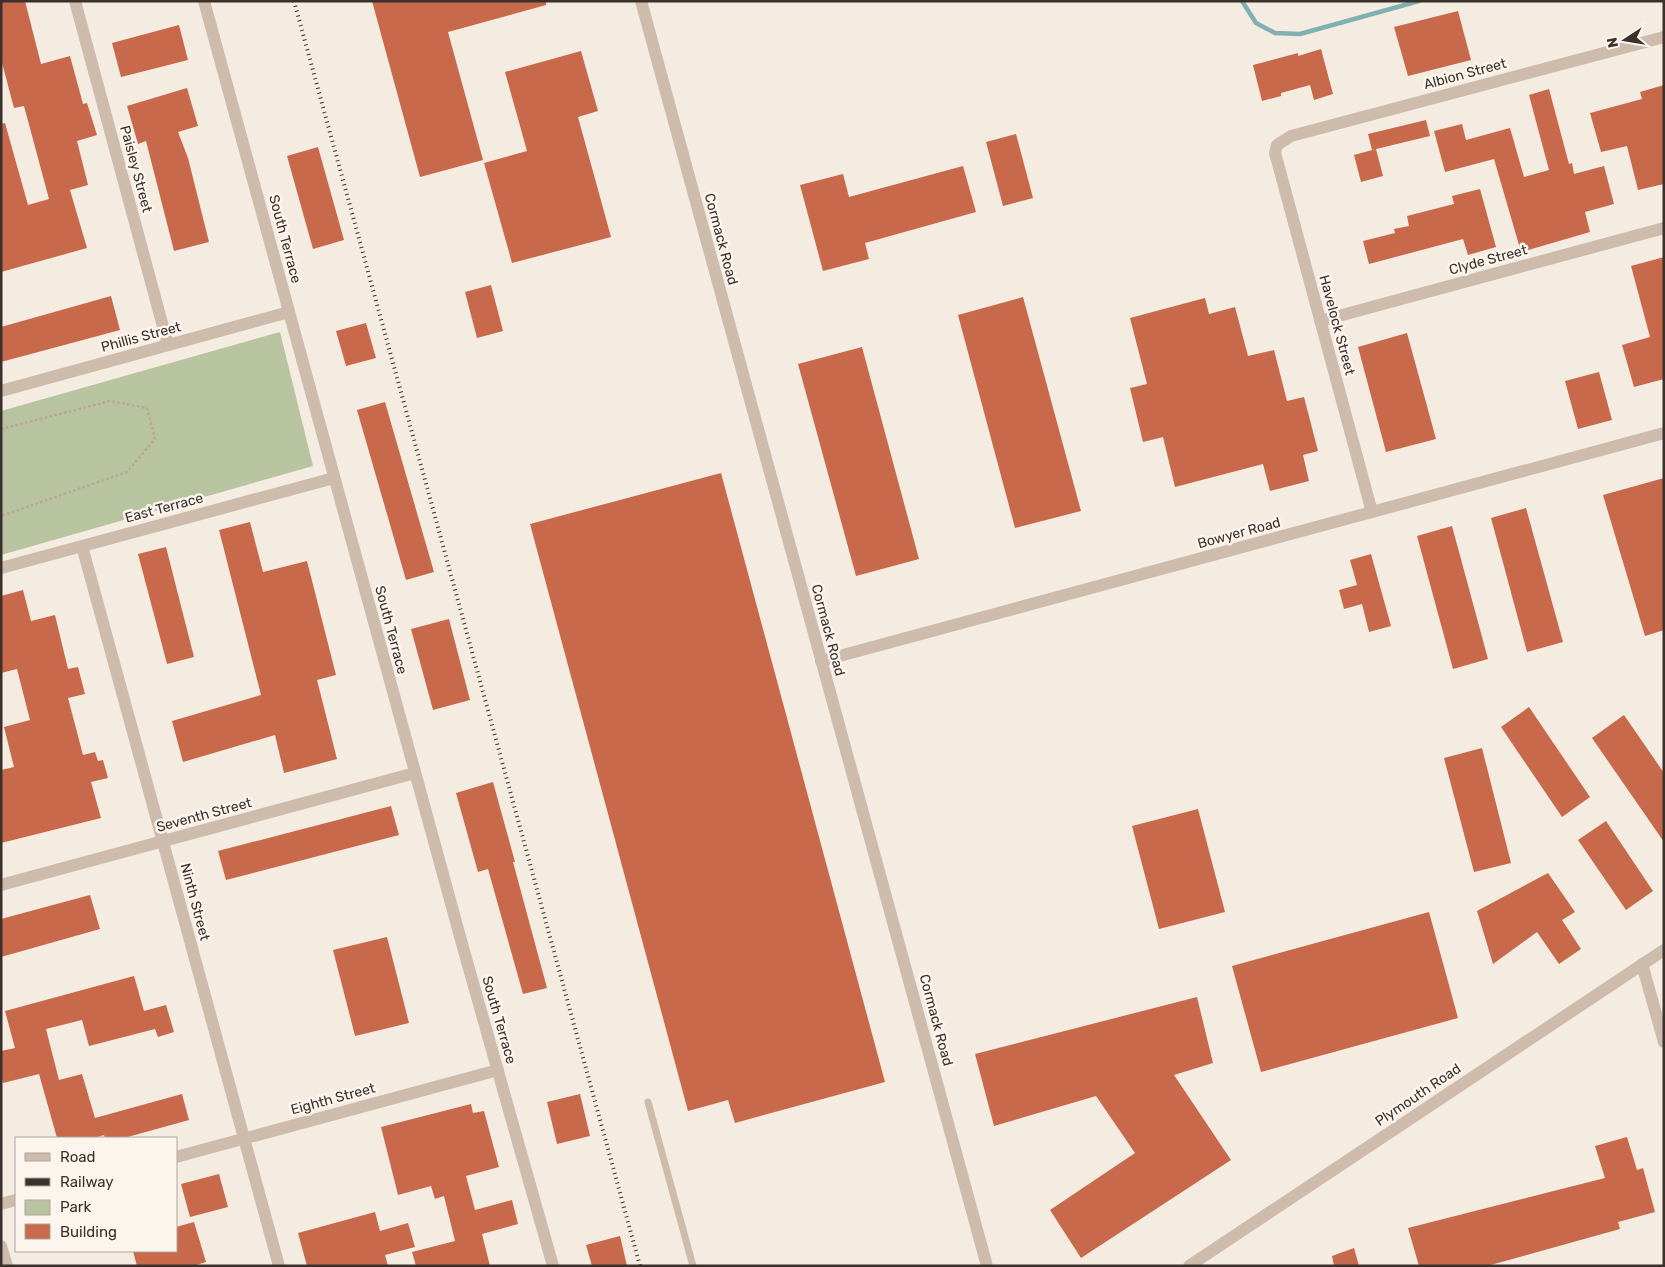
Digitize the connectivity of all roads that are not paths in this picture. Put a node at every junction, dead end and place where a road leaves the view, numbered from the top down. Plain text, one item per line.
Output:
1 (75, 1) edge
2 (204, 1) edge
3 (641, 1) edge
4 (1664, 37) edge
5 (1277, 145) joint
6 (1664, 228) edge
7 (289, 312) junction
8 (1320, 321) junction
9 (168, 345) junction
10 (1, 391) edge
11 (1664, 433) edge
12 (334, 478) junction
13 (1372, 512) junction
14 (82, 546) junction
15 (1, 568) edge
16 (821, 661) junction
17 (415, 773) junction
18 (163, 841) junction
19 (1, 885) edge
20 (1664, 950) edge
21 (1642, 964) junction
22 (1664, 1042) edge
23 (498, 1070) junction
24 (648, 1102) dead end
25 (244, 1139) junction
26 (178, 1156) edge
27 (15, 1200) edge
28 (1, 1204) edge
29 (1, 1246) edge
30 (7, 1266) edge
31 (279, 1266) edge
32 (553, 1266) edge
33 (693, 1266) edge
34 (988, 1266) edge
35 (1189, 1266) edge

1 - 9 street, Paisley Street
2 - 7 street, South Terrace
3 - 16 street, Cormack Road
4 - 5 street, Albion Street
5 - 8 street, Havelock Street
6 - 8 street, Clyde Street
7 - 9 street, Phillis Street
7 - 12 street, South Terrace
8 - 13 street, Havelock Street
9 - 10 street, Phillis Street
11 - 13 street, Bowyer Road
12 - 14 street, East Terrace
12 - 17 street, South Terrace
13 - 16 street, Bowyer Road
14 - 15 street, East Terrace
14 - 18 street, Ninth Street
16 - 34 street, Cormack Road
17 - 18 street, Seventh Street
17 - 23 street, South Terrace
18 - 19 street, Seventh Street
18 - 25 street, Ninth Street
20 - 21 street, Plymouth Road
21 - 22 street
21 - 35 street, Plymouth Road
23 - 25 street, Eighth Street
23 - 32 street, South Terrace
24 - 33 lane
25 - 26 street, Eighth Street
25 - 31 street, Ninth Street
27 - 28 street
29 - 30 street

